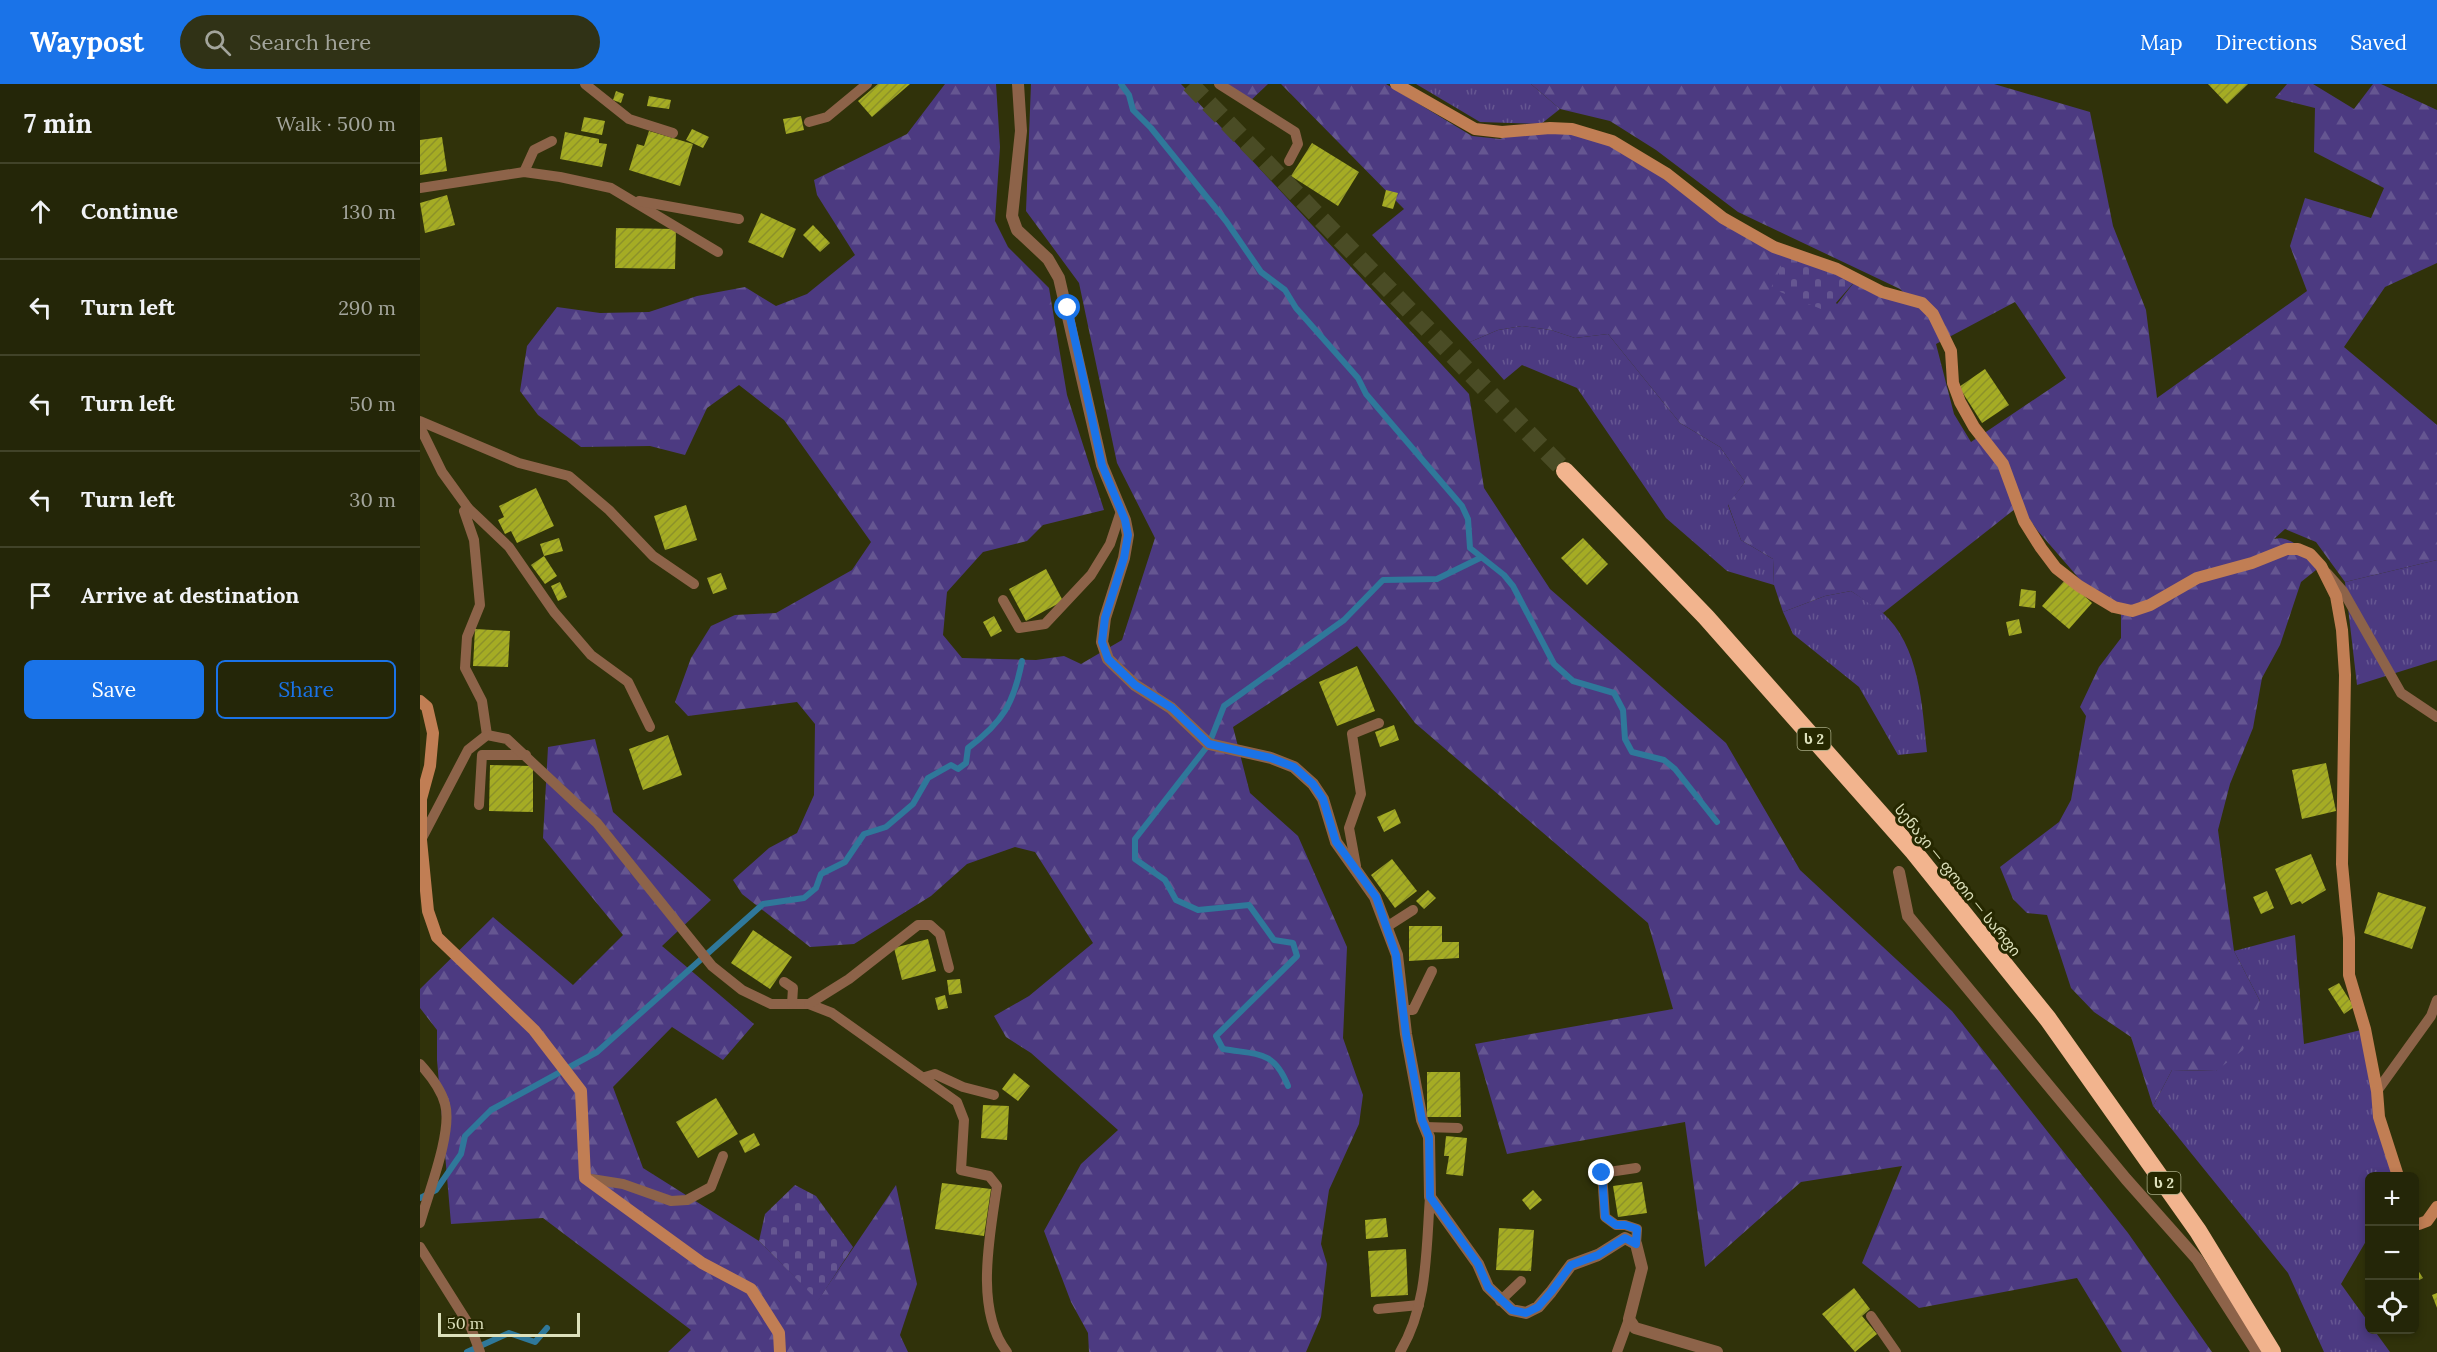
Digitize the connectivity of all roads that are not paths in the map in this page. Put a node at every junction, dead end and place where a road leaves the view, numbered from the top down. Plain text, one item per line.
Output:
1 (585, 84) edge
2 (867, 84) edge
3 (1018, 84) edge
4 (1219, 84) edge
5 (1396, 84) edge
6 (809, 122) dead end
7 (673, 133) dead end
8 (552, 141) dead end
9 (1290, 160) dead end
10 (524, 172) junction
11 (420, 188) edge
12 (633, 200) junction
13 (739, 219) dead end
14 (718, 252) dead end
15 (420, 421) edge
16 (420, 427) edge
17 (1565, 471) tunnel mouth
18 (468, 508) junction
19 (1121, 511) junction
20 (2321, 566) junction
21 (694, 584) dead end
22 (1004, 600) dead end
23 (420, 701) edge
24 (2437, 717) edge
25 (1379, 723) dead end
26 (650, 727) dead end
27 (486, 735) junction
28 (526, 755) junction
29 (479, 805) dead end
30 (421, 840) edge
31 (1899, 872) dead end
32 (1358, 873) junction
33 (1413, 910) dead end
34 (1388, 926) junction
35 (949, 968) dead end
36 (1432, 971) dead end
37 (784, 982) dead end
38 (2437, 1000) edge
39 (792, 1004) junction
40 (809, 1004) junction
41 (1403, 1010) junction
42 (420, 1064) edge
43 (925, 1077) junction
44 (2378, 1091) junction
45 (994, 1095) dead end
46 (1425, 1127) junction
47 (1458, 1128) dead end
48 (723, 1156) dead end
49 (1636, 1168) dead end
50 (2397, 1172) edge
51 (585, 1178) junction
52 (1430, 1197) junction
53 (2437, 1207) edge
54 (2419, 1222) edge
55 (420, 1223) edge
56 (1636, 1244) junction
57 (420, 1247) edge
58 (1521, 1281) dead end
59 (1500, 1301) junction
60 (1419, 1305) junction
61 (1378, 1310) dead end
62 (1871, 1316) dead end
63 (1629, 1319) junction
64 (480, 1352) edge
65 (780, 1352) edge
66 (1007, 1352) edge
67 (1400, 1352) edge
68 (1617, 1352) edge
69 (1717, 1352) edge
70 (1896, 1352) edge
71 (2257, 1352) edge
72 (2272, 1352) edge

1 - 7 lane
2 - 6 lane
3 - 19 street
4 - 9 lane
5 - 20 street
8 - 10 lane
10 - 11 lane
10 - 12 lane
12 - 13 lane
12 - 14 lane
15 - 21 lane
16 - 18 lane
17 - 72 highway, სენაკი — ფოთი — სარფი / ს 2
18 - 26 lane
18 - 27 lane
19 - 22 lane
19 - 32 street
20 - 24 lane
20 - 44 street
23 - 30 street
25 - 32 lane
27 - 28 lane
27 - 30 lane
28 - 29 lane
28 - 39 lane
30 - 51 street
31 - 71 street
32 - 34 street
33 - 34 lane
34 - 41 street
35 - 40 lane
36 - 41 lane
37 - 39 lane
38 - 44 lane
39 - 40 lane
40 - 43 lane
41 - 46 street
42 - 55 lane
43 - 45 lane
43 - 66 lane
44 - 50 street
46 - 47 lane
46 - 52 street
48 - 51 lane
49 - 56 lane
51 - 65 street
52 - 59 street
52 - 60 lane
53 - 54 street
56 - 59 street
56 - 63 street
57 - 64 lane
58 - 59 lane
60 - 61 lane
60 - 67 lane
62 - 70 lane
63 - 68 lane
63 - 69 street

